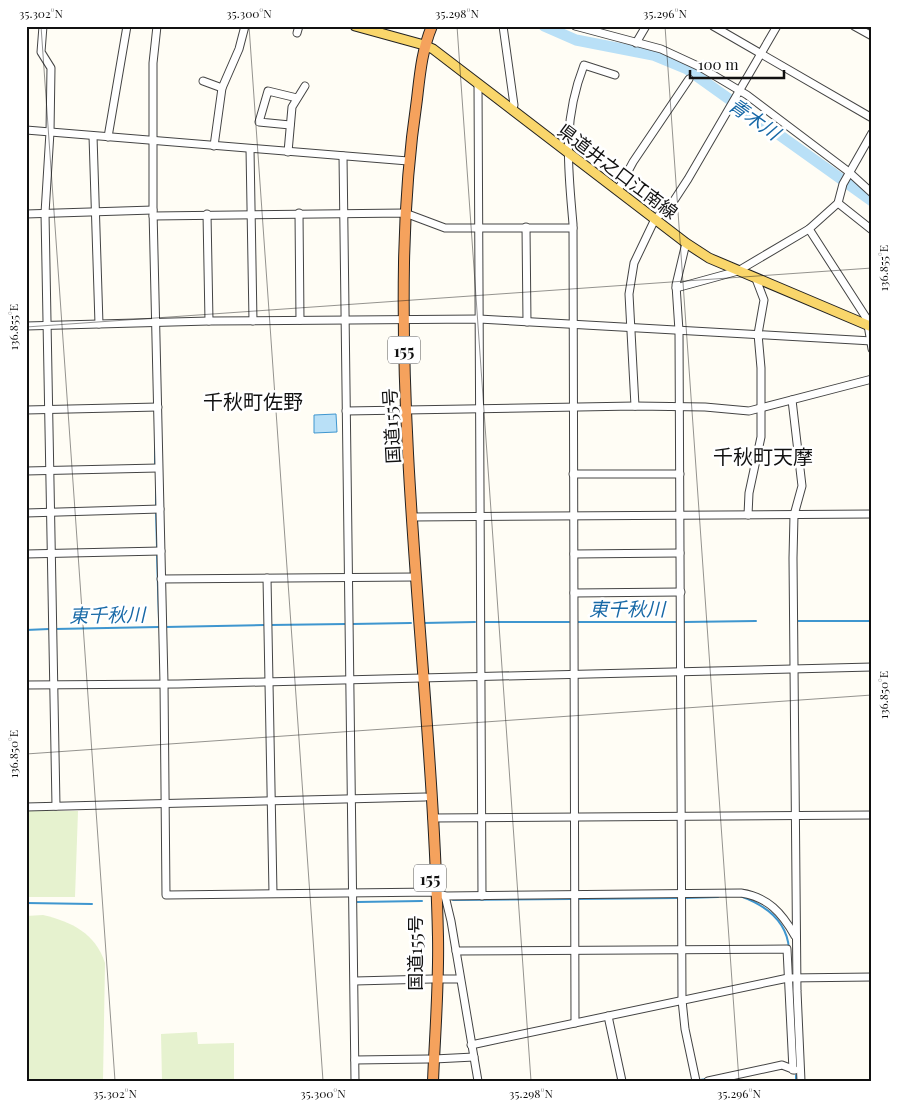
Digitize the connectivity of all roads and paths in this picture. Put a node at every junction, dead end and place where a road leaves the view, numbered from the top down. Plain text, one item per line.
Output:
1 (43, 26) edge
2 (127, 26) edge
3 (157, 26) edge
4 (245, 26) edge
5 (355, 26) edge
6 (427, 26) edge
7 (432, 26) edge
8 (502, 26) edge
9 (575, 26) edge
10 (646, 26) edge
11 (713, 26) edge
12 (777, 26) edge
13 (854, 26) edge
14 (872, 36) edge
15 (636, 43) junction
16 (424, 45) junction
17 (761, 54) junction
18 (615, 75) dead end
19 (689, 79) dead end
20 (203, 81) dead end
21 (478, 84) junction
22 (304, 86) dead end
23 (222, 88) junction
24 (740, 91) junction
25 (297, 98) junction
26 (512, 110) junction
27 (872, 118) edge
28 (290, 125) junction
29 (26, 130) edge
30 (50, 132) junction
31 (872, 133) edge
32 (93, 136) junction
33 (108, 137) junction
34 (152, 141) junction
35 (214, 146) junction
36 (250, 149) junction
37 (288, 152) junction
38 (567, 152) junction
39 (343, 156) junction
40 (408, 161) junction
41 (849, 172) junction
42 (618, 190) junction
43 (872, 193) edge
44 (838, 202) junction
45 (96, 212) junction
46 (344, 212) junction
47 (45, 213) junction
48 (153, 213) junction
49 (299, 213) junction
50 (405, 213) junction
51 (26, 214) edge
52 (208, 214) junction
53 (251, 214) junction
54 (655, 219) junction
55 (526, 227) junction
56 (478, 228) junction
57 (573, 228) junction
58 (809, 229) junction
59 (872, 230) edge
60 (686, 243) junction
61 (738, 271) junction
62 (756, 279) junction
63 (676, 288) junction
64 (479, 319) junction
65 (300, 320) junction
66 (403, 320) junction
67 (209, 321) junction
68 (253, 321) junction
69 (344, 321) junction
70 (527, 322) junction
71 (99, 324) junction
72 (156, 324) junction
73 (47, 325) junction
74 (572, 325) junction
75 (26, 326) edge
76 (870, 327) edge
77 (632, 328) junction
78 (679, 330) junction
79 (758, 334) junction
80 (872, 341) edge
81 (872, 349) edge
82 (872, 379) edge
83 (792, 400) junction
84 (636, 406) junction
85 (158, 407) junction
86 (573, 408) junction
87 (679, 408) junction
88 (479, 409) junction
89 (762, 409) junction
90 (26, 410) edge
91 (49, 410) junction
92 (407, 410) junction
93 (346, 411) junction
94 (158, 468) junction
95 (50, 470) junction
96 (26, 471) edge
97 (573, 474) junction
98 (680, 474) junction
99 (160, 509) junction
100 (26, 512) edge
101 (50, 512) junction
102 (872, 514) edge
103 (574, 515) junction
104 (748, 515) junction
105 (794, 515) junction
106 (480, 516) junction
107 (680, 516) junction
108 (412, 517) junction
109 (161, 552) junction
110 (52, 553) junction
111 (680, 553) junction
112 (26, 554) edge
113 (574, 554) junction
114 (348, 577) junction
115 (415, 577) junction
116 (266, 578) junction
117 (161, 579) junction
118 (680, 592) junction
119 (574, 593) junction
120 (872, 667) edge
121 (794, 668) junction
122 (681, 670) junction
123 (574, 673) junction
124 (422, 676) junction
125 (480, 676) junction
126 (349, 680) junction
127 (269, 682) junction
128 (164, 683) junction
129 (54, 684) junction
130 (26, 685) edge
131 (425, 797) junction
132 (352, 799) junction
133 (271, 800) junction
134 (166, 803) junction
135 (56, 806) junction
136 (26, 807) edge
137 (872, 815) edge
138 (681, 816) junction
139 (795, 816) junction
140 (575, 817) junction
141 (432, 818) junction
142 (481, 818) junction
143 (354, 892) junction
144 (273, 893) junction
145 (437, 893) junction
146 (682, 894) junction
147 (575, 895) junction
148 (482, 896) junction
149 (796, 938) junction
150 (682, 950) junction
151 (456, 951) junction
152 (575, 951) junction
153 (796, 977) junction
154 (872, 977) edge
155 (788, 978) junction
156 (435, 979) junction
157 (460, 979) junction
158 (354, 981) junction
159 (682, 1000) junction
160 (608, 1016) junction
161 (575, 1023) junction
162 (472, 1045) junction
163 (474, 1057) junction
164 (431, 1059) junction
165 (355, 1060) junction
166 (797, 1070) junction
167 (356, 1080) edge
168 (427, 1081) edge
169 (433, 1081) edge
170 (478, 1081) edge
171 (622, 1081) edge
172 (696, 1081) edge
173 (708, 1081) edge
174 (802, 1081) edge

1 - 30 street
2 - 33 street
3 - 34 street
4 - 23 street
5 - 16 main road, 県道井之口江南線
6 - 16 street
7 - 16 highway, 国道155号 / 155
8 - 26 street
9 - 15 street
10 - 15 street
11 - 17 street
12 - 17 street
13 - 14 street
15 - 24 street
16 - 21 main road, 県道井之口江南線
16 - 40 highway, 国道155号 / 155
17 - 24 street
17 - 27 street
18 - 38 street
19 - 42 street
20 - 23 street
21 - 26 main road, 県道井之口江南線
21 - 56 street
22 - 25 street
23 - 35 street
24 - 41 street
24 - 54 street
25 - 28 street
25 - 28 street
26 - 38 main road, 県道井之口江南線
28 - 37 street
29 - 30 street
30 - 32 street
30 - 47 street
31 - 41 street
32 - 33 street
32 - 45 street
33 - 34 street
34 - 35 street
34 - 48 street
35 - 36 street
36 - 37 street
36 - 53 street
37 - 39 street
38 - 42 main road, 県道井之口江南線
38 - 57 street
39 - 40 street
39 - 46 street
40 - 50 highway, 国道155号 / 155
41 - 43 street
41 - 44 street
42 - 54 main road, 県道井之口江南線
44 - 58 street
44 - 59 street
45 - 47 street
45 - 48 street
45 - 71 street
46 - 49 street
46 - 50 street
46 - 69 street
47 - 51 street
47 - 73 street
48 - 52 street
48 - 72 street
49 - 53 street
49 - 65 street
50 - 56 street
50 - 66 highway, 国道155号 / 155
52 - 53 street
52 - 67 street
53 - 68 street
54 - 60 main road, 県道井之口江南線
54 - 77 street
55 - 56 street
55 - 57 street
55 - 70 street
56 - 64 street
57 - 74 street
58 - 61 street
58 - 76 street
60 - 61 main road, 県道井之口江南線
60 - 63 street
61 - 62 main road, 県道井之口江南線
61 - 63 street
62 - 76 main road, 県道井之口江南線
62 - 79 street
63 - 78 street
64 - 66 street
64 - 70 street
64 - 88 street
65 - 68 street
65 - 69 street
66 - 69 street
66 - 92 highway, 国道155号 / 155
67 - 68 street
67 - 72 street
69 - 93 street
70 - 74 street
71 - 72 street
71 - 73 street
72 - 85 street
73 - 75 street
73 - 91 street
74 - 77 street
74 - 86 street
76 - 80 street
77 - 78 street
77 - 84 street
78 - 79 street
78 - 87 street
79 - 80 street
79 - 89 street
80 - 81 street
82 - 83 street
83 - 89 street
83 - 105 street
84 - 86 street
84 - 87 street
85 - 91 street
85 - 94 street
86 - 88 street
86 - 97 street
87 - 89 street
87 - 98 street
88 - 92 street
88 - 106 street
89 - 104 street
90 - 91 street
91 - 95 street
92 - 93 street
92 - 108 highway, 国道155号 / 155
93 - 114 street
94 - 95 street
94 - 99 street
95 - 96 street
95 - 101 street
97 - 98 street
97 - 103 street
98 - 107 street
99 - 101 street
99 - 109 street
100 - 101 street
101 - 110 street
102 - 105 street
103 - 106 street
103 - 107 street
103 - 113 street
104 - 105 street
104 - 107 street
105 - 121 street
106 - 108 street
106 - 125 street
107 - 111 street
108 - 115 highway, 国道155号 / 155
109 - 110 street
109 - 117 street
110 - 112 street
110 - 129 street
111 - 113 street
111 - 118 street
113 - 119 street
114 - 115 street
114 - 116 street
114 - 126 street
115 - 124 highway, 国道155号 / 155
116 - 117 street
116 - 127 street
117 - 128 street
118 - 119 street
118 - 122 street
119 - 123 street
120 - 121 street
121 - 122 street
121 - 139 street
122 - 123 street
122 - 138 street
123 - 125 street
123 - 140 street
124 - 125 street
124 - 126 street
124 - 131 highway, 国道155号 / 155
124 - 141 highway, 国道155号 / 155
125 - 142 street
126 - 127 street
126 - 132 street
127 - 128 street
127 - 133 street
128 - 129 street
128 - 134 street
129 - 130 street
129 - 135 street
131 - 132 street
131 - 145 highway, 国道155号 / 155
132 - 133 street
132 - 143 street
133 - 134 street
133 - 144 street
134 - 135 street
134 - 144 street
135 - 136 street
137 - 139 street
138 - 139 street
138 - 140 street
138 - 146 street
139 - 149 street
140 - 142 street
140 - 147 street
141 - 142 street
141 - 145 highway, 国道155号 / 155
142 - 148 street
143 - 144 street
143 - 145 street
143 - 158 street
145 - 148 street
145 - 151 street
145 - 156 highway, 国道155号 / 155
146 - 147 street
146 - 149 street
146 - 150 street
147 - 148 street
147 - 152 street
149 - 153 street
150 - 152 street
150 - 155 street
150 - 159 street
151 - 152 street
151 - 157 street
152 - 161 street
153 - 154 street
153 - 155 street
153 - 166 street
155 - 159 street
155 - 166 street
156 - 157 street
156 - 158 street
156 - 164 highway, 国道155号 / 155
157 - 162 street
158 - 165 street
159 - 160 street
159 - 172 street
160 - 161 street
160 - 171 street
161 - 162 street
162 - 163 street
163 - 164 street
163 - 170 street
164 - 165 street
164 - 168 highway, 国道155号 / 155
164 - 169 highway, 国道155号 / 155
165 - 167 street
166 - 173 street
166 - 174 street

